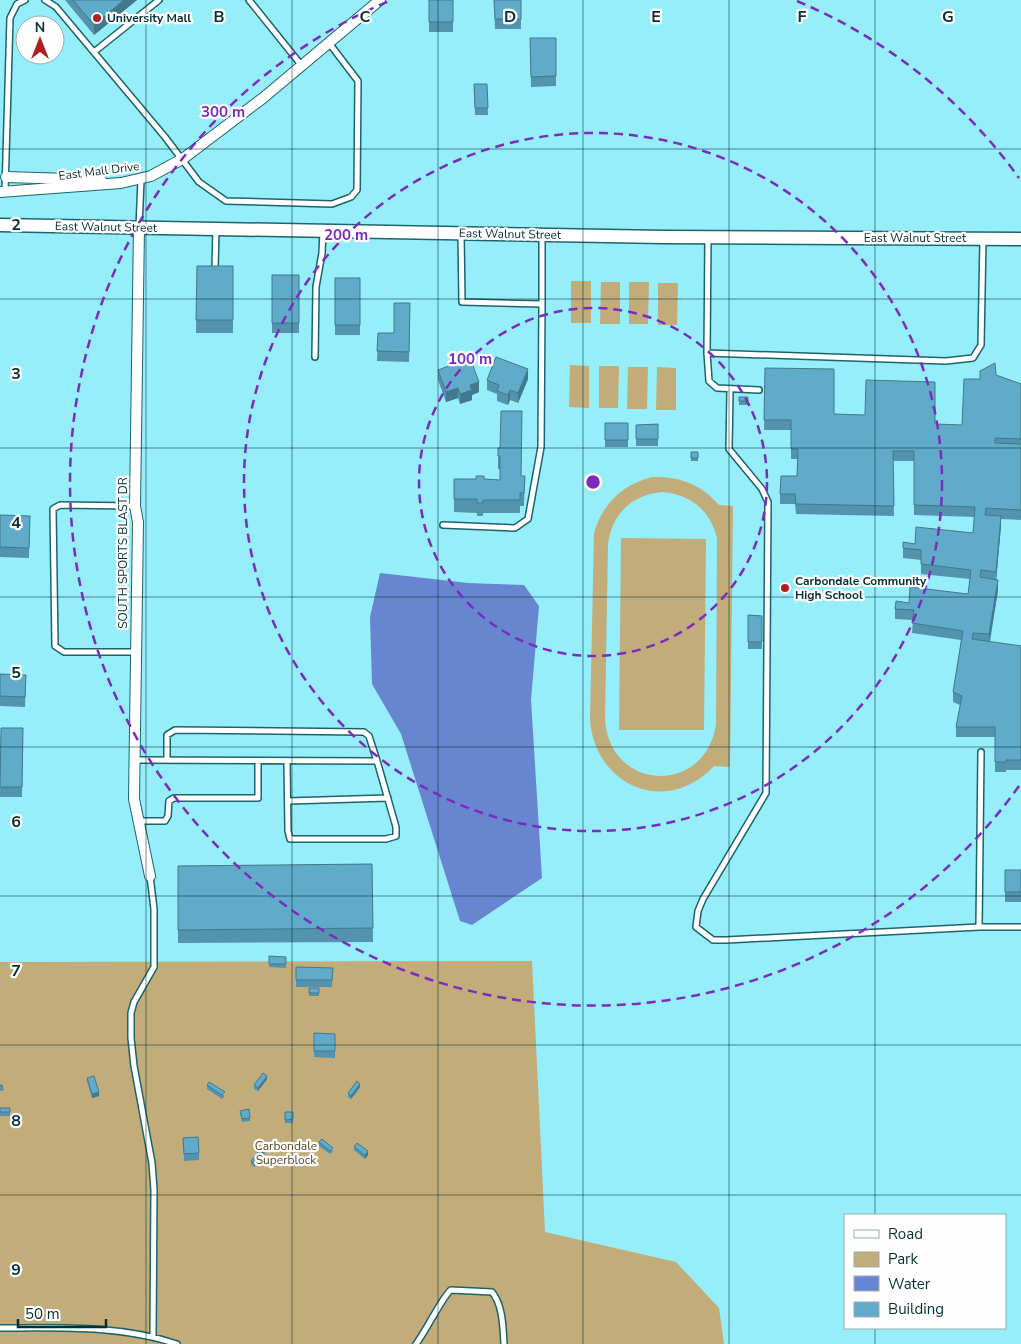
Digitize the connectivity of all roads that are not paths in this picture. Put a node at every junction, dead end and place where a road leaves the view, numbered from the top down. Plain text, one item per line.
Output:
1 (25, 0) edge
2 (45, 0) edge
3 (159, 0) edge
4 (249, 0) edge
5 (380, 0) edge
6 (329, 43) junction
7 (94, 52) junction
8 (302, 66) junction
9 (182, 160) junction
10 (6, 177) junction
11 (138, 180) junction
12 (3, 191) edge
13 (0, 225) edge
14 (139, 227) junction
15 (216, 229) junction
16 (323, 231) junction
17 (461, 233) junction
18 (542, 235) junction
19 (708, 237) junction
20 (983, 238) junction
21 (1021, 239) edge
22 (215, 268) edge
23 (542, 304) junction
24 (707, 353) junction
25 (315, 357) dead end
26 (759, 390) dead end
27 (730, 391) junction
28 (135, 506) junction
29 (443, 524) dead end
30 (136, 652) junction
31 (981, 752) dead end
32 (134, 760) junction
33 (167, 760) junction
34 (258, 761) junction
35 (377, 761) junction
36 (288, 762) junction
37 (388, 798) junction
38 (288, 801) junction
39 (137, 821) junction
40 (150, 876) joint
41 (1021, 926) edge
42 (979, 927) junction
43 (0, 1328) edge
44 (153, 1337) junction
45 (176, 1344) edge
46 (416, 1344) edge
47 (504, 1344) edge

1 - 10 lane
2 - 7 lane
3 - 7 lane
4 - 8 lane
5 - 6 street, East Mall Drive
6 - 8 street, East Mall Drive
6 - 9 lane
7 - 9 lane
8 - 9 street, East Mall Drive
9 - 11 street, East Mall Drive
10 - 11 street
10 - 12 lane
11 - 12 street, East Mall Drive
11 - 14 lane
13 - 14 street, East Walnut Street
14 - 15 street, East Walnut Street
14 - 28 street, SOUTH SPORTS BLAST DR
15 - 16 street, East Walnut Street
15 - 22 lane
16 - 17 street, East Walnut Street
16 - 25 lane
17 - 18 street, East Walnut Street
17 - 23 lane
18 - 19 street, East Walnut Street
18 - 23 lane
19 - 20 street, East Walnut Street
19 - 24 lane
20 - 21 street, East Walnut Street
20 - 24 lane
23 - 29 lane
24 - 27 lane
26 - 27 lane
27 - 42 lane
28 - 30 street, SOUTH SPORTS BLAST DR
28 - 30 lane
30 - 32 street, SOUTH SPORTS BLAST DR
31 - 42 lane
32 - 33 lane
32 - 39 street, SOUTH SPORTS BLAST DR
33 - 34 lane
33 - 35 lane
34 - 36 lane
34 - 39 lane
35 - 36 lane
35 - 37 lane
36 - 38 lane
37 - 38 lane
37 - 38 lane
39 - 40 street, SOUTH SPORTS BLAST DR
40 - 44 lane
41 - 42 lane
43 - 44 lane
44 - 45 lane
46 - 47 lane

